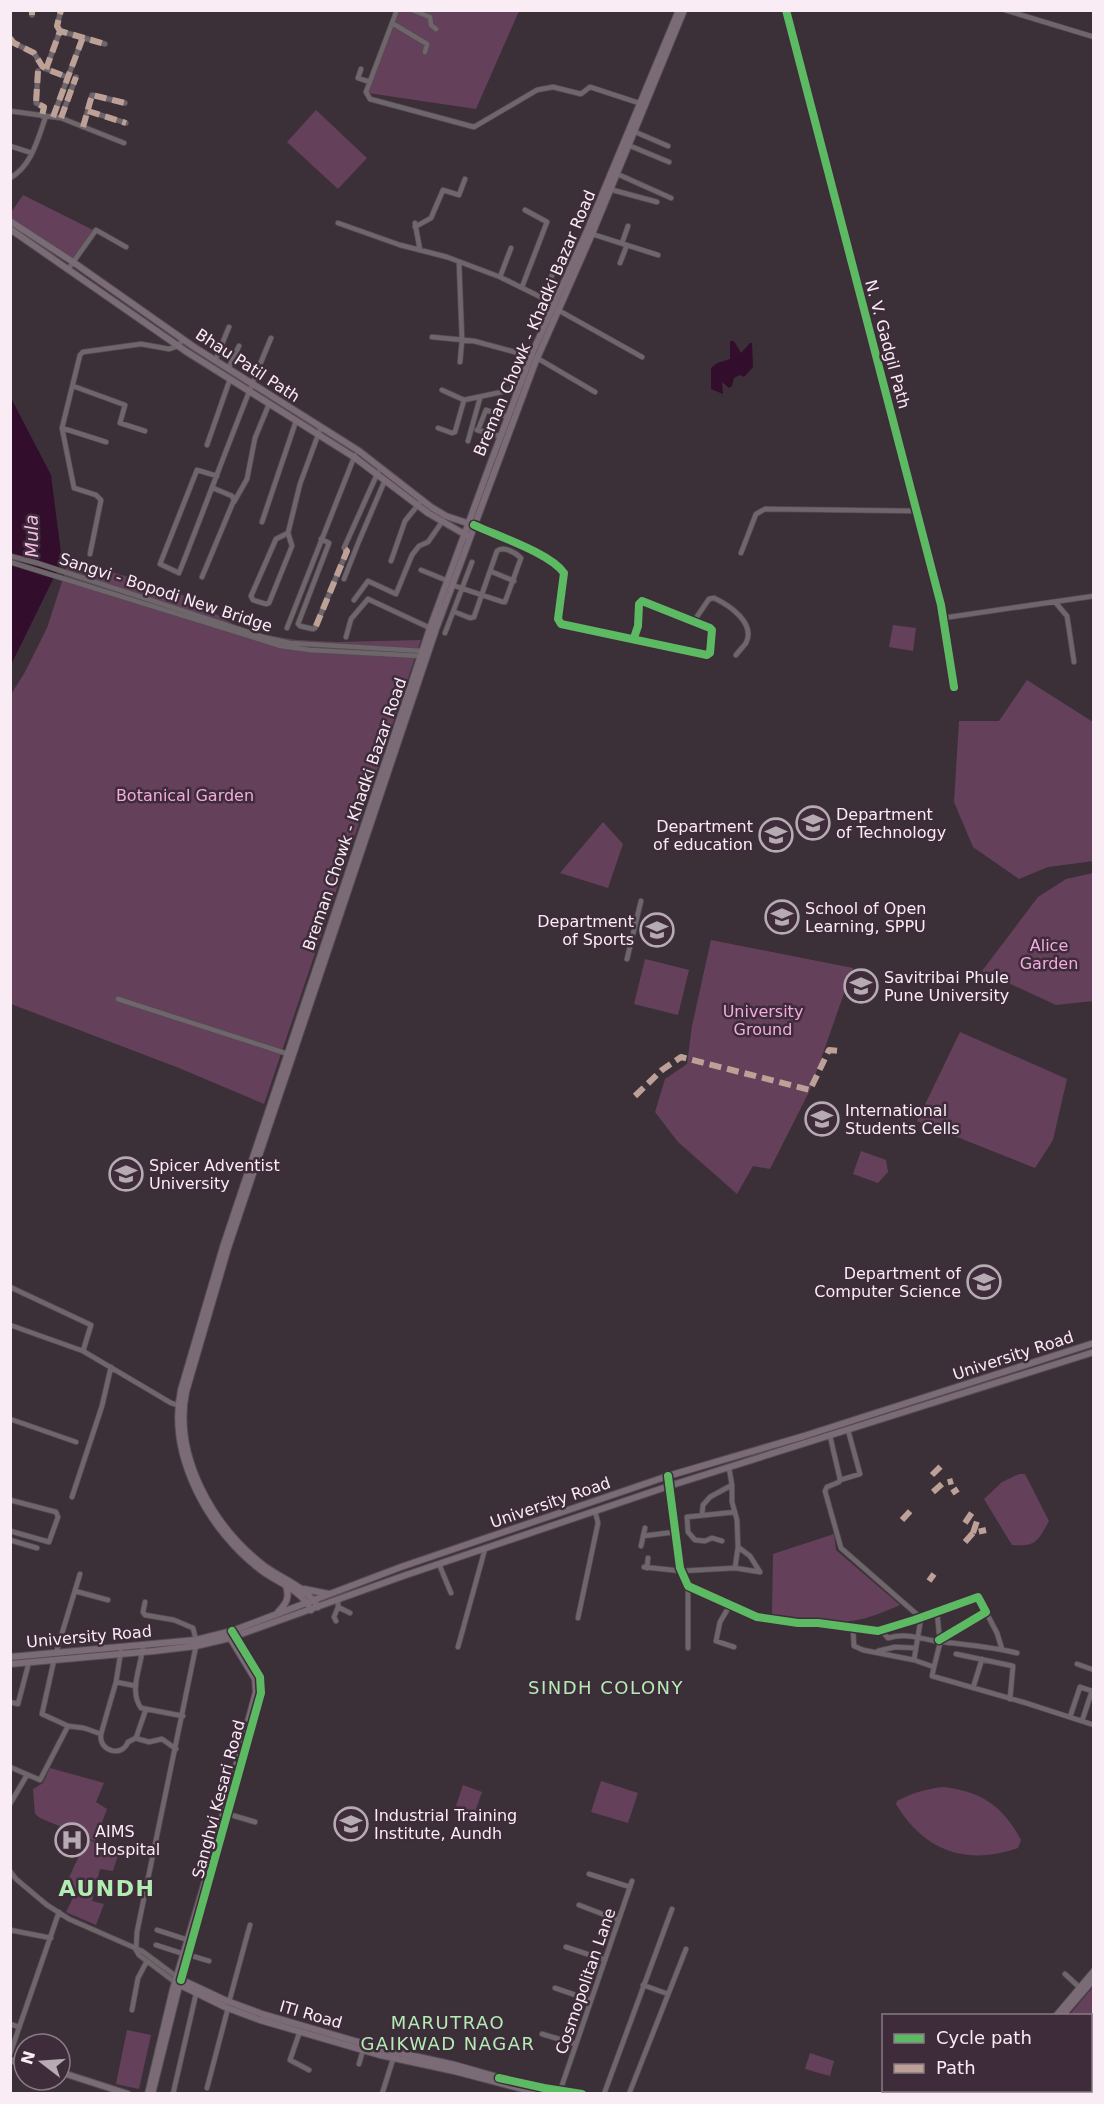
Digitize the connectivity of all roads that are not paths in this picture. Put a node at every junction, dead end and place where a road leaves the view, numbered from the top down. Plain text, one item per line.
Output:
1 (61, 10) edge
2 (396, 10) edge
3 (412, 10) edge
4 (679, 10) edge
5 (684, 10) edge
6 (786, 10) edge
7 (1005, 10) edge
8 (392, 23) junction
9 (436, 29) dead end
10 (60, 31) junction
11 (83, 37) junction
12 (1094, 37) edge
13 (10, 38) edge
14 (105, 44) dead end
15 (425, 52) dead end
16 (46, 69) junction
17 (361, 69) dead end
18 (38, 71) dead end
19 (67, 77) junction
20 (76, 77) dead end
21 (370, 82) junction
22 (125, 103) dead end
23 (642, 104) junction
24 (10, 111) edge
25 (87, 111) junction
26 (44, 116) junction
27 (53, 117) junction
28 (61, 118) junction
29 (126, 123) dead end
30 (83, 127) junction
31 (633, 131) junction
32 (124, 143) dead end
33 (628, 145) junction
34 (10, 146) edge
35 (668, 146) dead end
36 (32, 153) junction
37 (669, 162) dead end
38 (615, 173) junction
39 (10, 178) edge
40 (465, 179) dead end
41 (611, 180) junction
42 (609, 189) junction
43 (671, 198) dead end
44 (657, 202) dead end
45 (525, 210) dead end
46 (10, 221) edge
47 (338, 223) dead end
48 (628, 226) dead end
49 (10, 229) edge
50 (592, 234) junction
51 (625, 244) junction
52 (126, 247) dead end
53 (511, 248) dead end
54 (420, 250) junction
55 (658, 255) dead end
56 (459, 262) junction
57 (620, 263) dead end
58 (71, 265) junction
59 (554, 270) dead end
60 (500, 277) junction
61 (522, 287) junction
62 (558, 304) junction
63 (229, 327) dead end
64 (432, 337) dead end
65 (271, 338) dead end
66 (183, 339) junction
67 (462, 340) junction
68 (178, 346) junction
69 (239, 346) dead end
70 (534, 357) junction
71 (642, 357) dead end
72 (215, 361) junction
73 (460, 362) dead end
74 (228, 369) junction
75 (230, 379) junction
76 (73, 386) junction
77 (250, 387) junction
78 (442, 390) dead end
79 (518, 392) junction
80 (594, 392) dead end
81 (480, 398) junction
82 (464, 400) junction
83 (269, 404) junction
84 (508, 417) junction
85 (296, 421) junction
86 (62, 428) junction
87 (438, 428) dead end
88 (472, 428) junction
89 (319, 430) junction
90 (478, 430) junction
91 (145, 431) dead end
92 (500, 436) junction
93 (468, 441) dead end
94 (106, 442) dead end
95 (207, 445) dead end
96 (356, 454) junction
97 (379, 471) junction
98 (217, 476) junction
99 (385, 480) junction
100 (395, 483) junction
101 (213, 488) junction
102 (234, 502) junction
103 (420, 502) junction
104 (917, 511) junction
105 (262, 522) dead end
106 (441, 522) junction
107 (471, 524) junction
108 (288, 533) junction
109 (467, 536) junction
110 (321, 539) junction
111 (741, 553) dead end
112 (90, 554) dead end
113 (10, 556) edge
114 (391, 561) dead end
115 (10, 562) edge
116 (472, 562) dead end
117 (421, 570) dead end
118 (490, 571) junction
119 (202, 576) dead end
120 (344, 579) dead end
121 (514, 580) junction
122 (450, 583) junction
123 (463, 588) junction
124 (482, 595) junction
125 (1094, 596) edge
126 (354, 600) dead end
127 (1055, 602) junction
128 (454, 612) junction
129 (944, 618) junction
130 (694, 621) junction
131 (287, 628) dead end
132 (433, 628) junction
133 (445, 633) dead end
134 (346, 638) dead end
135 (633, 638) junction
136 (399, 653) junction
137 (422, 654) junction
138 (736, 655) dead end
139 (1074, 662) dead end
140 (954, 687) dead end
141 (363, 835) junction
142 (641, 901) dead end
143 (627, 960) dead end
144 (118, 999) dead end
145 (288, 1054) junction
146 (10, 1287) edge
147 (10, 1325) edge
148 (1094, 1343) edge
149 (83, 1352) junction
150 (1094, 1352) edge
151 (111, 1367) junction
152 (181, 1406) junction
153 (10, 1419) edge
154 (848, 1430) junction
155 (830, 1436) junction
156 (76, 1442) dead end
157 (729, 1468) junction
158 (668, 1476) junction
159 (840, 1480) junction
160 (732, 1485) junction
161 (669, 1486) junction
162 (198, 1490) junction
163 (72, 1497) dead end
164 (10, 1500) edge
165 (595, 1511) junction
166 (735, 1512) junction
167 (702, 1515) junction
168 (645, 1528) dead end
169 (10, 1531) edge
170 (675, 1532) junction
171 (643, 1536) junction
172 (10, 1540) edge
173 (722, 1541) dead end
174 (640, 1546) dead end
175 (738, 1547) junction
176 (37, 1548) dead end
177 (484, 1549) junction
178 (648, 1558) dead end
179 (440, 1564) junction
180 (735, 1568) junction
181 (681, 1571) junction
182 (80, 1574) dead end
183 (286, 1586) junction
184 (688, 1586) junction
185 (300, 1588) junction
186 (75, 1591) junction
187 (451, 1593) dead end
188 (329, 1594) junction
189 (338, 1598) junction
190 (108, 1600) dead end
191 (145, 1602) dead end
192 (312, 1605) junction
193 (730, 1605) junction
194 (338, 1607) junction
195 (937, 1612) junction
196 (986, 1612) junction
197 (350, 1613) dead end
198 (275, 1615) junction
199 (578, 1618) dead end
200 (921, 1618) junction
201 (336, 1621) dead end
202 (853, 1629) junction
203 (881, 1630) junction
204 (231, 1634) junction
205 (918, 1636) junction
206 (940, 1641) junction
207 (196, 1643) junction
208 (458, 1647) dead end
209 (734, 1647) dead end
210 (688, 1648) dead end
211 (916, 1648) junction
212 (143, 1649) junction
213 (1002, 1649) junction
214 (121, 1651) junction
215 (875, 1652) junction
216 (1017, 1653) dead end
217 (956, 1654) dead end
218 (55, 1656) junction
219 (982, 1659) junction
220 (914, 1660) junction
221 (29, 1662) junction
222 (11, 1663) edge
223 (1077, 1664) dead end
224 (934, 1667) junction
225 (1094, 1670) edge
226 (116, 1682) junction
227 (136, 1686) junction
228 (973, 1688) junction
229 (1010, 1699) junction
230 (10, 1702) edge
231 (146, 1709) junction
232 (183, 1716) junction
233 (1070, 1717) junction
234 (1083, 1721) junction
235 (1094, 1725) edge
236 (68, 1726) junction
237 (101, 1734) junction
238 (135, 1738) junction
239 (176, 1749) junction
240 (10, 1767) edge
241 (27, 1775) junction
242 (10, 1804) edge
243 (228, 1814) junction
244 (255, 1822) dead end
245 (10, 1871) edge
246 (590, 1874) dead end
247 (10, 1877) edge
248 (16, 1879) junction
249 (579, 1905) dead end
250 (672, 1909) dead end
251 (59, 1912) junction
252 (618, 1920) junction
253 (250, 1925) dead end
254 (10, 1930) edge
255 (157, 1930) dead end
256 (51, 1938) junction
257 (188, 1940) junction
258 (156, 1946) dead end
259 (566, 1947) dead end
260 (686, 1948) dead end
261 (136, 1950) junction
262 (187, 1954) junction
263 (605, 1960) junction
264 (147, 1961) junction
265 (209, 1961) dead end
266 (1094, 1971) edge
267 (1065, 1974) dead end
268 (1094, 1979) edge
269 (178, 1981) junction
270 (643, 1985) junction
271 (1079, 1987) junction
272 (555, 1988) dead end
273 (196, 1994) junction
274 (668, 1994) junction
275 (590, 2000) junction
276 (228, 2005) junction
277 (132, 2010) dead end
278 (1058, 2014) edge
279 (1064, 2014) edge
280 (10, 2024) edge
281 (20, 2027) junction
282 (300, 2031) junction
283 (542, 2034) dead end
284 (576, 2044) junction
285 (363, 2050) junction
286 (395, 2055) junction
287 (10, 2056) edge
288 (359, 2064) dead end
289 (309, 2070) dead end
290 (72, 2078) edge
291 (72, 2078) edge
292 (207, 2088) dead end
293 (516, 2088) edge
294 (560, 2092) edge
295 (115, 2094) edge
296 (128, 2094) edge
297 (148, 2094) edge
298 (152, 2094) edge
299 (173, 2094) edge
300 (382, 2094) edge
301 (542, 2094) edge
302 (582, 2094) edge
303 (604, 2094) edge
304 (629, 2094) edge

1 - 10 street
2 - 8 street
3 - 9 street
4 - 23 main road, Breman Chowk - Khadki Bazar Road
5 - 23 main road, Breman Chowk - Khadki Bazar Road
6 - 104 street, N. V. Gadgil Path
7 - 12 street
8 - 15 street
8 - 21 street
10 - 11 street
10 - 16 street
11 - 14 street
11 - 19 street
13 - 16 street
16 - 19 street
17 - 21 street
18 - 26 street
19 - 27 street
20 - 28 street
21 - 23 street
22 - 25 street
23 - 31 main road, Breman Chowk - Khadki Bazar Road
23 - 41 main road, Breman Chowk - Khadki Bazar Road
24 - 26 street
25 - 29 street
25 - 30 street
26 - 27 street
26 - 36 street
27 - 28 street
28 - 30 street
30 - 32 street
31 - 33 main road, Breman Chowk - Khadki Bazar Road
31 - 35 street
33 - 37 street
33 - 38 main road, Breman Chowk - Khadki Bazar Road
34 - 36 street
36 - 39 street
38 - 41 main road, Breman Chowk - Khadki Bazar Road
38 - 43 street
40 - 54 street
41 - 42 main road, Breman Chowk - Khadki Bazar Road
41 - 62 main road, Breman Chowk - Khadki Bazar Road
42 - 44 street
42 - 50 main road, Breman Chowk - Khadki Bazar Road
45 - 61 street
46 - 58 main road, Bhau Patil Path
47 - 54 street
48 - 51 street
49 - 58 main road, Bhau Patil Path
50 - 51 street
50 - 62 main road, Breman Chowk - Khadki Bazar Road
51 - 55 street
51 - 57 street
52 - 58 street
53 - 60 street
54 - 56 street
56 - 60 street
56 - 67 street
58 - 66 main road, Bhau Patil Path
58 - 68 main road, Bhau Patil Path
59 - 62 street
60 - 61 street
61 - 62 street
62 - 70 main road, Breman Chowk - Khadki Bazar Road
62 - 71 street
63 - 72 street
64 - 67 street
65 - 77 street
66 - 68 street
66 - 72 main road, Bhau Patil Path
67 - 70 street
67 - 73 street
68 - 75 main road, Bhau Patil Path
68 - 76 street
69 - 74 street
70 - 79 main road, Breman Chowk - Khadki Bazar Road
70 - 80 street
70 - 107 main road, Breman Chowk - Khadki Bazar Road
72 - 74 main road, Bhau Patil Path
74 - 77 main road, Bhau Patil Path
75 - 77 main road, Bhau Patil Path
75 - 95 street
76 - 86 street
76 - 91 street
77 - 83 main road, Bhau Patil Path
77 - 89 main road, Bhau Patil Path
77 - 98 street
78 - 82 street
79 - 81 street
79 - 84 main road, Breman Chowk - Khadki Bazar Road
81 - 82 street
81 - 88 street
82 - 87 street
83 - 85 main road, Bhau Patil Path
83 - 102 street
84 - 90 street
84 - 92 main road, Breman Chowk - Khadki Bazar Road
85 - 89 main road, Bhau Patil Path
85 - 105 street
86 - 94 street
86 - 112 street
88 - 90 street
88 - 93 street
89 - 96 main road, Bhau Patil Path
89 - 108 street
90 - 92 street
92 - 107 main road, Breman Chowk - Khadki Bazar Road
96 - 97 main road, Bhau Patil Path
96 - 110 street
97 - 99 main road, Bhau Patil Path
97 - 100 main road, Bhau Patil Path
97 - 110 street
98 - 101 street
98 - 101 street
99 - 100 main road, Bhau Patil Path
99 - 120 street
100 - 103 main road, Bhau Patil Path
101 - 102 street
102 - 119 street
103 - 106 main road, Bhau Patil Path
103 - 107 main road, Bhau Patil Path
103 - 114 street
104 - 111 street
104 - 129 street, N. V. Gadgil Path
106 - 109 main road, Bhau Patil Path
106 - 126 street
107 - 109 main road, Breman Chowk - Khadki Bazar Road
107 - 135 street
108 - 108 street
109 - 122 main road, Breman Chowk - Khadki Bazar Road
110 - 131 street
113 - 136 street, Sangvi - Bopodi New Bridge
115 - 136 street, Sangvi - Bopodi New Bridge
116 - 123 street
117 - 122 street
118 - 121 street
118 - 121 street
118 - 124 street
121 - 124 street
122 - 123 street
122 - 132 main road, Breman Chowk - Khadki Bazar Road
123 - 124 street
123 - 128 street
124 - 128 street
125 - 127 street
127 - 129 street
127 - 139 street
128 - 133 street
129 - 140 street, N. V. Gadgil Path
130 - 135 street
130 - 135 street
130 - 138 street
132 - 134 street
132 - 137 main road, Breman Chowk - Khadki Bazar Road
132 - 141 main road, Breman Chowk - Khadki Bazar Road
136 - 137 street, Sangvi - Bopodi New Bridge
137 - 141 main road, Breman Chowk - Khadki Bazar Road
141 - 145 main road, Breman Chowk - Khadki Bazar Road
141 - 152 main road, Breman Chowk - Khadki Bazar Road
142 - 143 street
144 - 145 street
145 - 152 main road, Breman Chowk - Khadki Bazar Road
146 - 149 street
147 - 149 street
148 - 158 main road, University Road
149 - 151 street
150 - 154 main road, University Road
151 - 152 street
151 - 163 street
152 - 162 main road, Breman Chowk - Khadki Bazar Road
153 - 156 street
154 - 155 main road, University Road
154 - 159 street
155 - 157 main road, University Road
155 - 159 street
157 - 160 street
157 - 161 main road, University Road
158 - 161 street
158 - 188 main road, University Road
159 - 200 street
160 - 166 street
160 - 167 street
161 - 165 main road, University Road
161 - 170 street
162 - 183 main road, Breman Chowk - Khadki Bazar Road
162 - 185 main road, Breman Chowk - Khadki Bazar Road
164 - 169 street
165 - 177 main road, University Road
165 - 199 street
166 - 167 street
166 - 175 street
167 - 173 street
168 - 171 street
170 - 171 street
170 - 181 street
171 - 174 street
172 - 176 street
175 - 180 street
175 - 180 street
177 - 179 main road, University Road
177 - 208 street
178 - 181 street
179 - 187 street
179 - 189 main road, University Road
180 - 181 street
181 - 184 street
182 - 186 street
183 - 192 main road, Breman Chowk - Khadki Bazar Road
183 - 198 main road
184 - 193 street
184 - 210 street
185 - 188 main road
185 - 192 main road, Breman Chowk - Khadki Bazar Road
186 - 190 street
186 - 218 street
188 - 192 main road, University Road
189 - 192 main road, University Road
189 - 194 street
191 - 207 street
192 - 198 main road, University Road
192 - 204 main road, University Road
193 - 202 street
193 - 209 street
194 - 197 street
194 - 201 street
195 - 196 street
195 - 200 street
195 - 206 street
196 - 206 street
196 - 213 street
198 - 204 main road, University Road
200 - 203 street
200 - 205 street
202 - 203 street
202 - 215 street
203 - 205 street
204 - 207 main road, University Road
204 - 243 main road, Sanghvi Kesari Road
204 - 257 main road, Sanghvi Kesari Road
205 - 206 street
205 - 211 street
206 - 213 street
206 - 224 street
207 - 212 main road, University Road
207 - 232 street
211 - 215 street
211 - 220 street
212 - 214 main road, University Road
212 - 227 street
213 - 216 street
214 - 218 main road, University Road
214 - 226 street
215 - 220 street
217 - 219 street
218 - 221 main road, University Road
218 - 222 main road, University Road
218 - 236 street
219 - 228 street
219 - 229 street
220 - 224 street
221 - 222 main road, University Road
221 - 230 street
223 - 225 street
224 - 228 street
226 - 227 street
226 - 237 street
227 - 231 street
228 - 229 street
229 - 233 street
231 - 232 street
231 - 238 street
232 - 239 street
233 - 234 street
233 - 234 street
234 - 235 street
236 - 237 street
236 - 241 street
237 - 238 street
238 - 239 street
239 - 261 street
240 - 241 street
241 - 242 street
243 - 244 street
243 - 262 main road, Sanghvi Kesari Road
245 - 248 street
246 - 252 street, Cosmopolitan Lane
247 - 248 street
248 - 251 street
249 - 252 street
250 - 270 street
251 - 256 street
251 - 261 street
252 - 263 street, Cosmopolitan Lane
253 - 276 street
254 - 256 street
255 - 257 street
256 - 281 street
257 - 262 main road, Sanghvi Kesari Road
258 - 262 street
259 - 263 street
260 - 274 street
261 - 264 street
261 - 269 street
262 - 265 street
262 - 269 main road, Sanghvi Kesari Road
263 - 275 street, Cosmopolitan Lane
264 - 269 street
264 - 277 street
266 - 271 main road
267 - 271 street
268 - 279 main road
269 - 273 main road, ITI Road
269 - 276 main road, ITI Road
269 - 297 main road
269 - 298 main road
270 - 274 street
270 - 303 street
271 - 278 main road
272 - 275 street
273 - 276 main road, ITI Road
273 - 299 street
274 - 304 street
275 - 284 street, Cosmopolitan Lane
276 - 282 main road, ITI Road
276 - 286 main road, ITI Road
276 - 292 street
280 - 281 street
281 - 287 street
282 - 285 main road, ITI Road
282 - 289 street
283 - 284 street
284 - 294 street, Cosmopolitan Lane
285 - 286 main road, ITI Road
285 - 288 street
286 - 293 main road, ITI Road
286 - 300 street
290 - 295 main road
291 - 296 main road
293 - 294 main road, ITI Road
293 - 301 main road, ITI Road
294 - 302 main road, ITI Road

